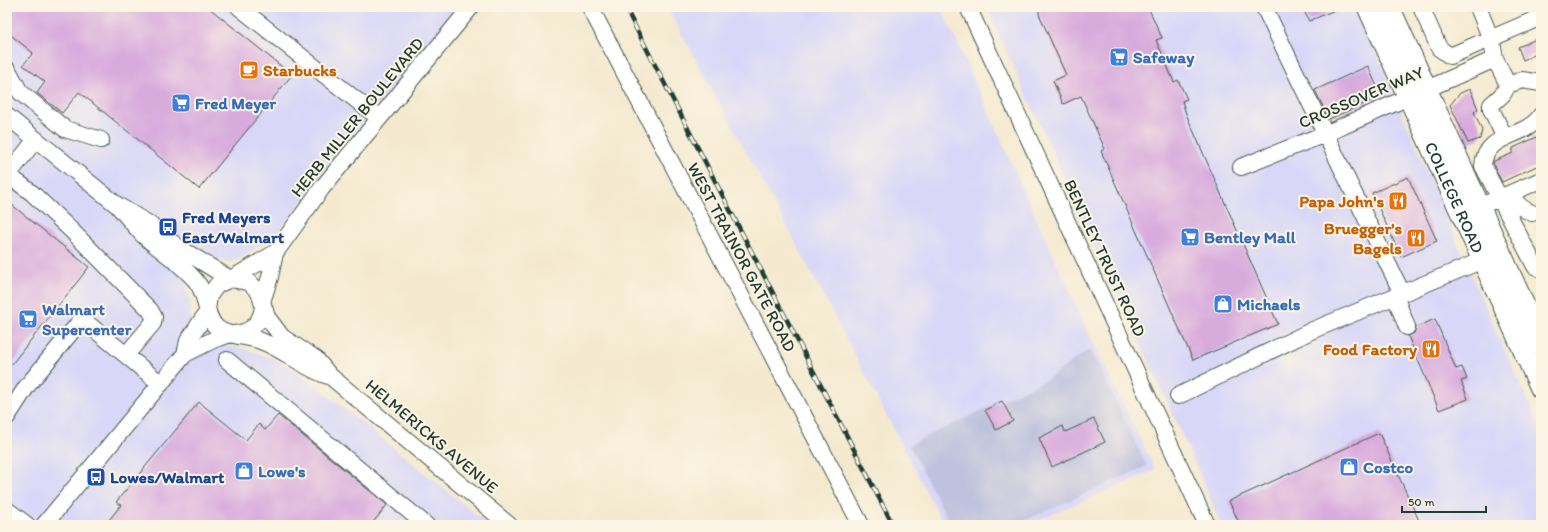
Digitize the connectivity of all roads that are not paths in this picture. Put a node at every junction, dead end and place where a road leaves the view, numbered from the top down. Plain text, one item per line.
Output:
1 (239, 7) edge
2 (471, 7) edge
3 (590, 7) edge
4 (968, 7) edge
5 (1264, 7) edge
6 (1368, 7) edge
7 (1389, 7) edge
8 (1421, 7) edge
9 (1478, 7) edge
10 (1541, 17) edge
11 (1491, 39) junction
12 (1495, 59) junction
13 (8, 70) edge
14 (1541, 83) edge
15 (1508, 85) junction
16 (1417, 93) junction
17 (1541, 115) edge
18 (7, 116) edge
19 (379, 118) junction
20 (1325, 134) junction
21 (1505, 138) junction
22 (36, 139) junction
23 (101, 140) dead end
24 (1241, 167) dead end
25 (8, 175) edge
26 (1541, 181) edge
27 (1505, 195) junction
28 (117, 205) junction
29 (1479, 206) junction
30 (1532, 213) dead end
31 (275, 253) junction
32 (1483, 260) junction
33 (1541, 269) edge
34 (231, 279) junction
35 (1399, 295) junction
36 (262, 303) junction
37 (208, 310) junction
38 (1407, 327) dead end
39 (232, 334) junction
40 (1541, 343) edge
41 (185, 354) junction
42 (126, 355) junction
43 (227, 360) dead end
44 (330, 376) junction
45 (161, 384) junction
46 (1541, 388) edge
47 (1178, 396) dead end
48 (7, 418) edge
49 (7, 510) edge
50 (499, 522) edge
51 (27, 525) edge
52 (44, 525) edge
53 (426, 525) edge
54 (861, 525) edge
55 (1207, 525) edge

1 - 19 street
2 - 19 street, HERB MILLER BOULEVARD
3 - 54 street, WEST TRAINOR GATE ROAD
4 - 55 street, BENTLEY TRUST ROAD
5 - 20 street
6 - 16 main road, COLLEGE ROAD
7 - 16 main road, COLLEGE ROAD
8 - 11 street
9 - 11 street
10 - 11 street
11 - 12 street
12 - 15 street
12 - 16 street, CROSSOVER WAY
13 - 23 street
14 - 15 street
15 - 21 street
16 - 20 street, CROSSOVER WAY
16 - 29 main road, COLLEGE ROAD
16 - 32 main road, COLLEGE ROAD
17 - 21 street
18 - 22 street, HELMERICKS AVENUE
19 - 31 street, HERB MILLER BOULEVARD
20 - 24 street, CROSSOVER WAY
20 - 35 street
21 - 27 street
22 - 25 street
22 - 28 street, HELMERICKS AVENUE
25 - 42 street
26 - 27 street
27 - 29 street
27 - 30 street
27 - 33 street
28 - 34 street, HELMERICKS AVENUE
28 - 37 street, HELMERICKS AVENUE
29 - 40 main road, COLLEGE ROAD
31 - 34 street, HERB MILLER BOULEVARD
31 - 36 street, HERB MILLER BOULEVARD
32 - 35 street
32 - 46 main road, COLLEGE ROAD
34 - 36 street, HELMERICKS AVENUE
34 - 37 street, HERB MILLER BOULEVARD
35 - 38 street
35 - 47 street
36 - 39 street, HERB MILLER BOULEVARD
36 - 44 street, HELMERICKS AVENUE
37 - 39 street, HELMERICKS AVENUE
37 - 41 street, HERB MILLER BOULEVARD
39 - 41 street, HERB MILLER BOULEVARD
39 - 44 street, HELMERICKS AVENUE
41 - 45 street, HERB MILLER BOULEVARD
42 - 45 street
42 - 48 street
43 - 53 street
44 - 50 street, HELMERICKS AVENUE
45 - 52 street, HERB MILLER BOULEVARD
49 - 51 street

